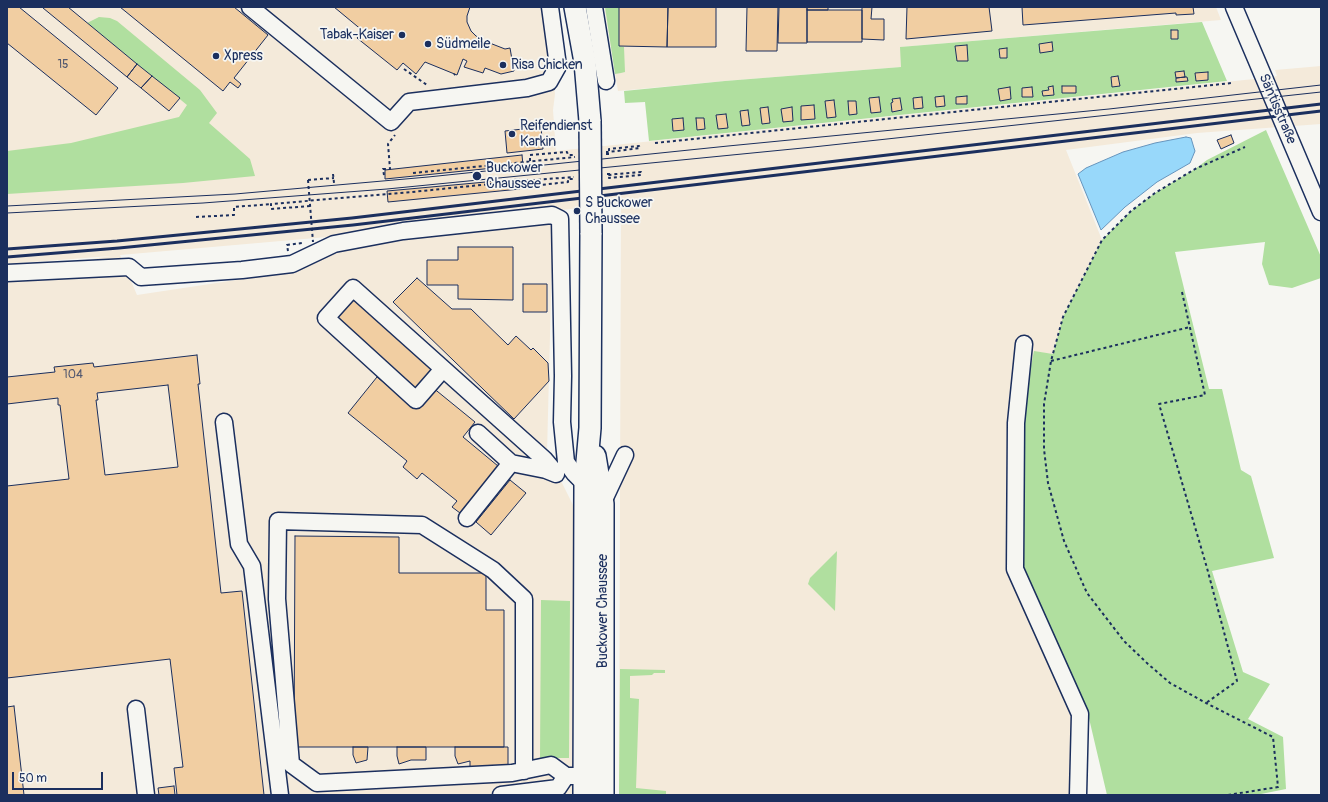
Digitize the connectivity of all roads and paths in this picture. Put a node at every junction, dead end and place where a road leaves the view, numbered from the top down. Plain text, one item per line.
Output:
1 (250, 7) edge
2 (550, 7) edge
3 (575, 7) edge
4 (594, 7) edge
5 (1234, 7) edge
6 (606, 81) dead end
7 (1232, 82) dead end
8 (396, 134) dead end
9 (655, 143) dead end
10 (1245, 147) dead end
11 (606, 152) dead end
12 (602, 154) dead end
13 (574, 155) dead end
14 (580, 156) dead end
15 (530, 161) junction
16 (413, 173) dead end
17 (333, 174) dead end
18 (384, 175) dead end
19 (602, 175) dead end
20 (607, 175) dead end
21 (578, 176) dead end
22 (334, 178) junction
23 (574, 178) dead end
24 (530, 180) junction
25 (334, 183) dead end
26 (271, 204) junction
27 (310, 206) junction
28 (1321, 212) edge
29 (196, 217) dead end
30 (287, 245) dead end
31 (7, 273) edge
32 (1182, 292) dead end
33 (1190, 327) junction
34 (1024, 344) dead end
35 (1051, 361) junction
36 (443, 369) junction
37 (224, 422) dead end
38 (590, 428) junction
39 (478, 434) dead end
40 (625, 455) dead end
41 (511, 463) junction
42 (554, 472) junction
43 (585, 484) junction
44 (603, 504) junction
45 (467, 518) dead end
46 (594, 660) junction
47 (1206, 703) junction
48 (136, 709) dead end
49 (524, 771) junction
50 (588, 783) edge
51 (146, 795) edge
52 (280, 795) edge
53 (501, 795) edge
54 (1078, 795) edge
55 (1228, 795) edge

1 - 2 street
3 - 38 main road, Buckower Chaussee, bridge
4 - 6 street
5 - 28 street, Säntisstraße
7 - 9 path
8 - 18 path
10 - 35 path
11 - 12 path
13 - 15 path
14 - 15 path
15 - 16 path
17 - 22 path
19 - 20 path
21 - 24 path
22 - 25 path
22 - 27 path, bridge
23 - 24 path
24 - 26 path
26 - 27 path
26 - 29 path
27 - 30 path, bridge
31 - 43 street
32 - 33 path
33 - 35 path
33 - 47 path
34 - 54 street
35 - 47 path
36 - 36 street
36 - 42 street
37 - 52 street
38 - 43 main road, Buckower Chaussee
38 - 44 main road, Buckower Chaussee
39 - 41 street
40 - 44 street
41 - 42 street
41 - 45 street
42 - 43 street
43 - 44 street
43 - 46 main road, Buckower Chaussee
44 - 46 main road, Buckower Chaussee
46 - 50 main road, Buckower Chaussee
47 - 55 path
48 - 51 street
49 - 49 street
49 - 50 street
50 - 53 street

